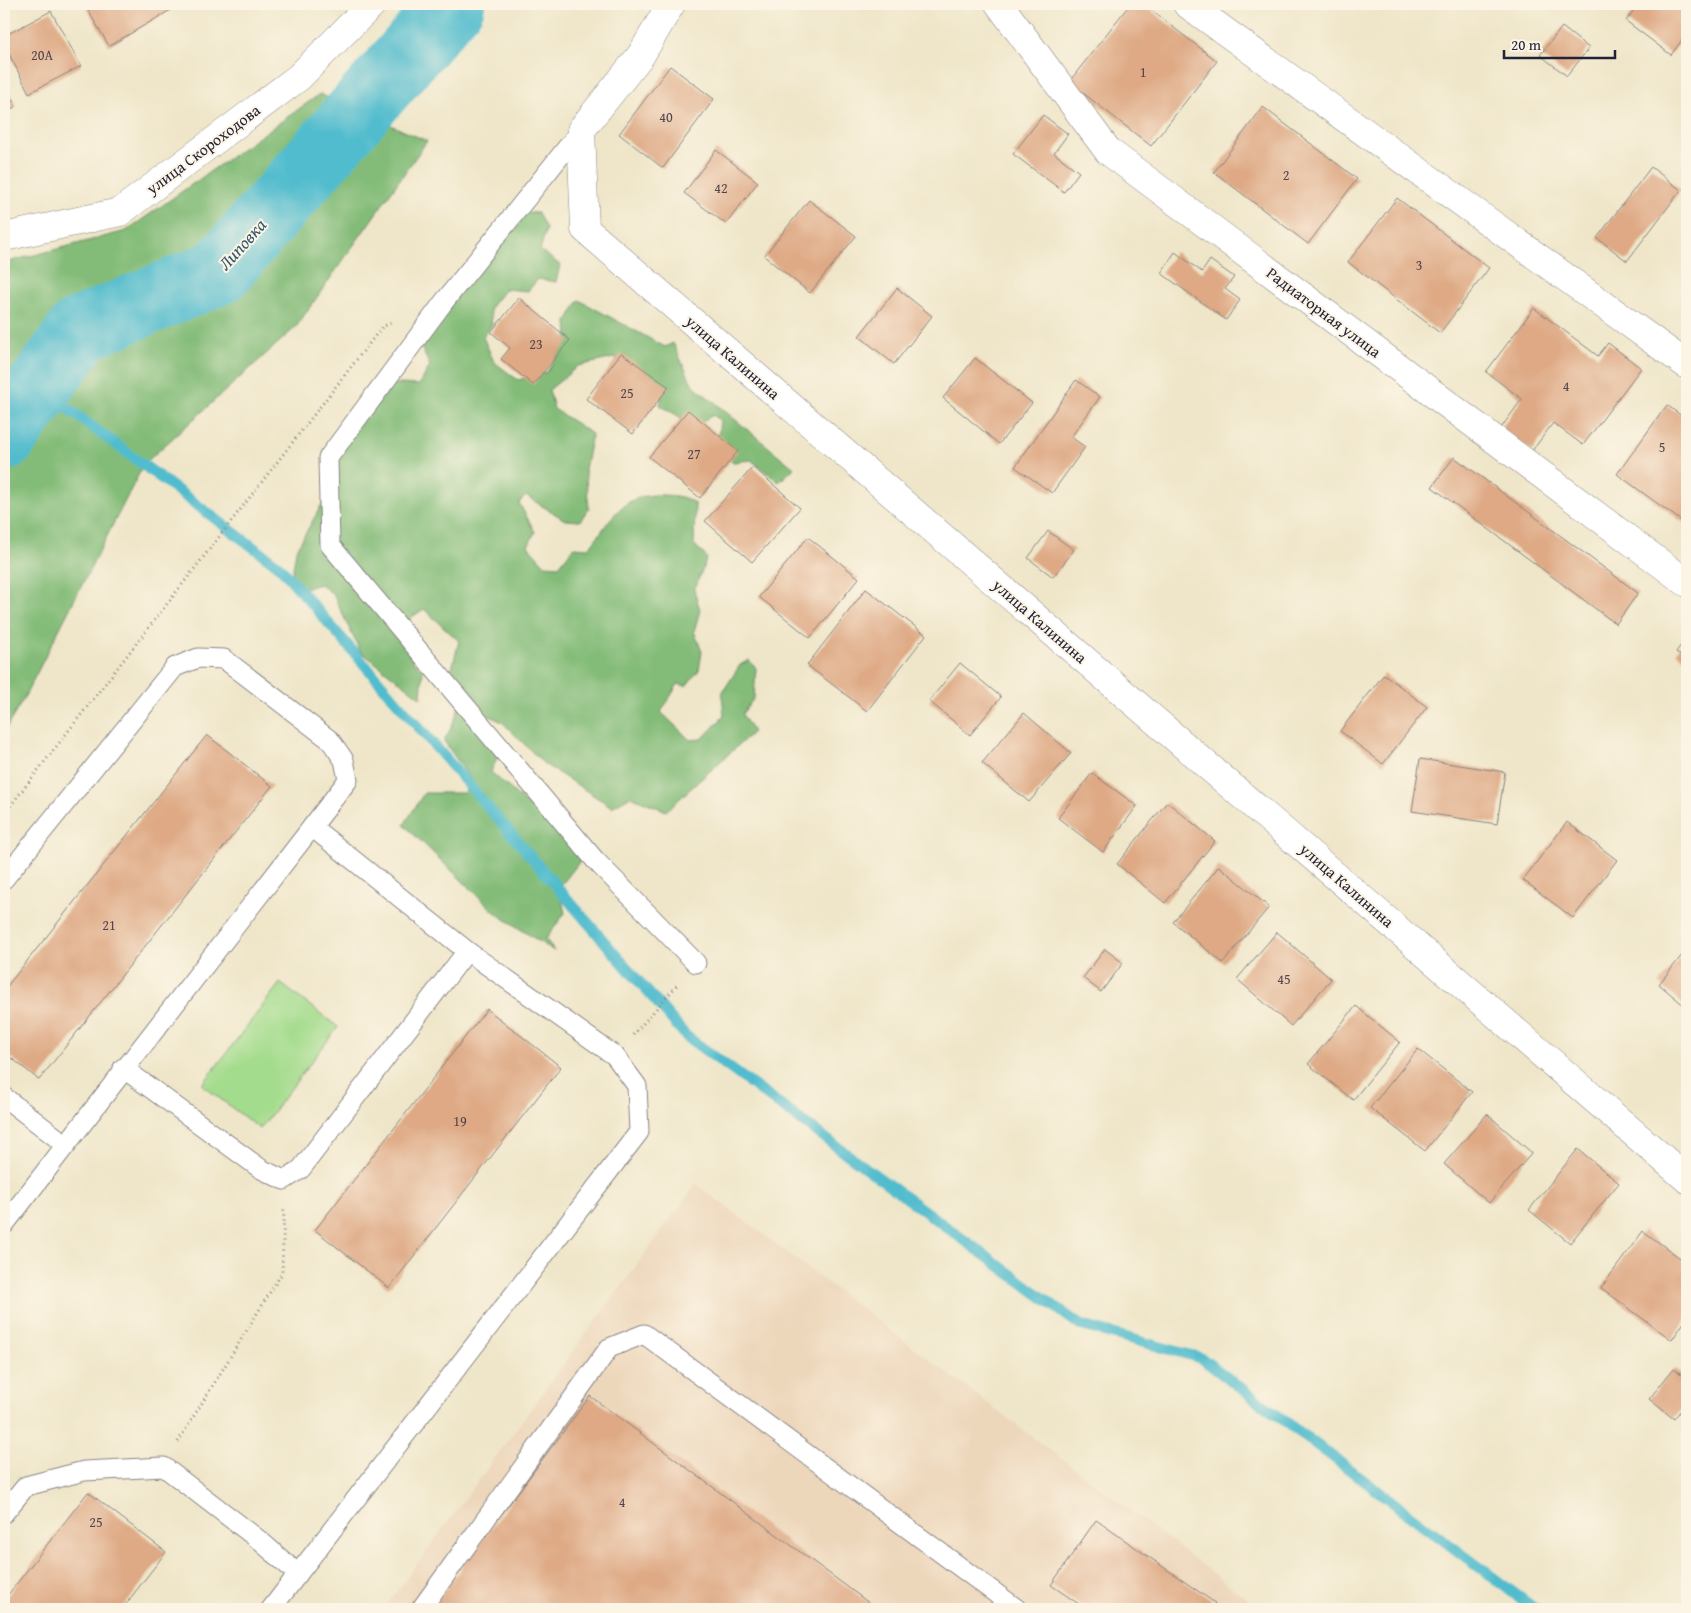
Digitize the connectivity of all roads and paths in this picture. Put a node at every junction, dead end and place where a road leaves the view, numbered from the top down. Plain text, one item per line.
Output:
1 (372, 4) edge
2 (671, 4) edge
3 (999, 4) edge
4 (1186, 4) edge
5 (582, 130) junction
6 (4, 237) edge
7 (443, 303) junction
8 (1687, 365) edge
9 (1687, 583) edge
10 (4, 814) edge
11 (312, 827) junction
12 (4, 879) edge
13 (468, 951) junction
14 (696, 963) joint
15 (615, 1056) junction
16 (124, 1068) junction
17 (4, 1097) edge
18 (66, 1145) junction
19 (1687, 1179) edge
20 (284, 1180) junction
21 (4, 1225) edge
22 (164, 1467) junction
23 (4, 1513) edge
24 (298, 1574) junction
25 (270, 1609) edge
26 (421, 1609) edge
27 (1017, 1609) edge

1 - 6 street, улица Скороходова
2 - 5 street
3 - 9 street, Радиаторная улица
4 - 8 street
5 - 7 lane
5 - 19 street, улица Калинина
7 - 10 path
7 - 14 lane
11 - 12 lane
11 - 13 lane
11 - 16 lane
13 - 15 lane
13 - 20 lane
14 - 15 path
15 - 24 lane
16 - 18 lane
16 - 20 lane
17 - 18 lane
18 - 21 lane
20 - 22 path
22 - 23 lane
22 - 24 lane
24 - 25 lane
26 - 27 lane

